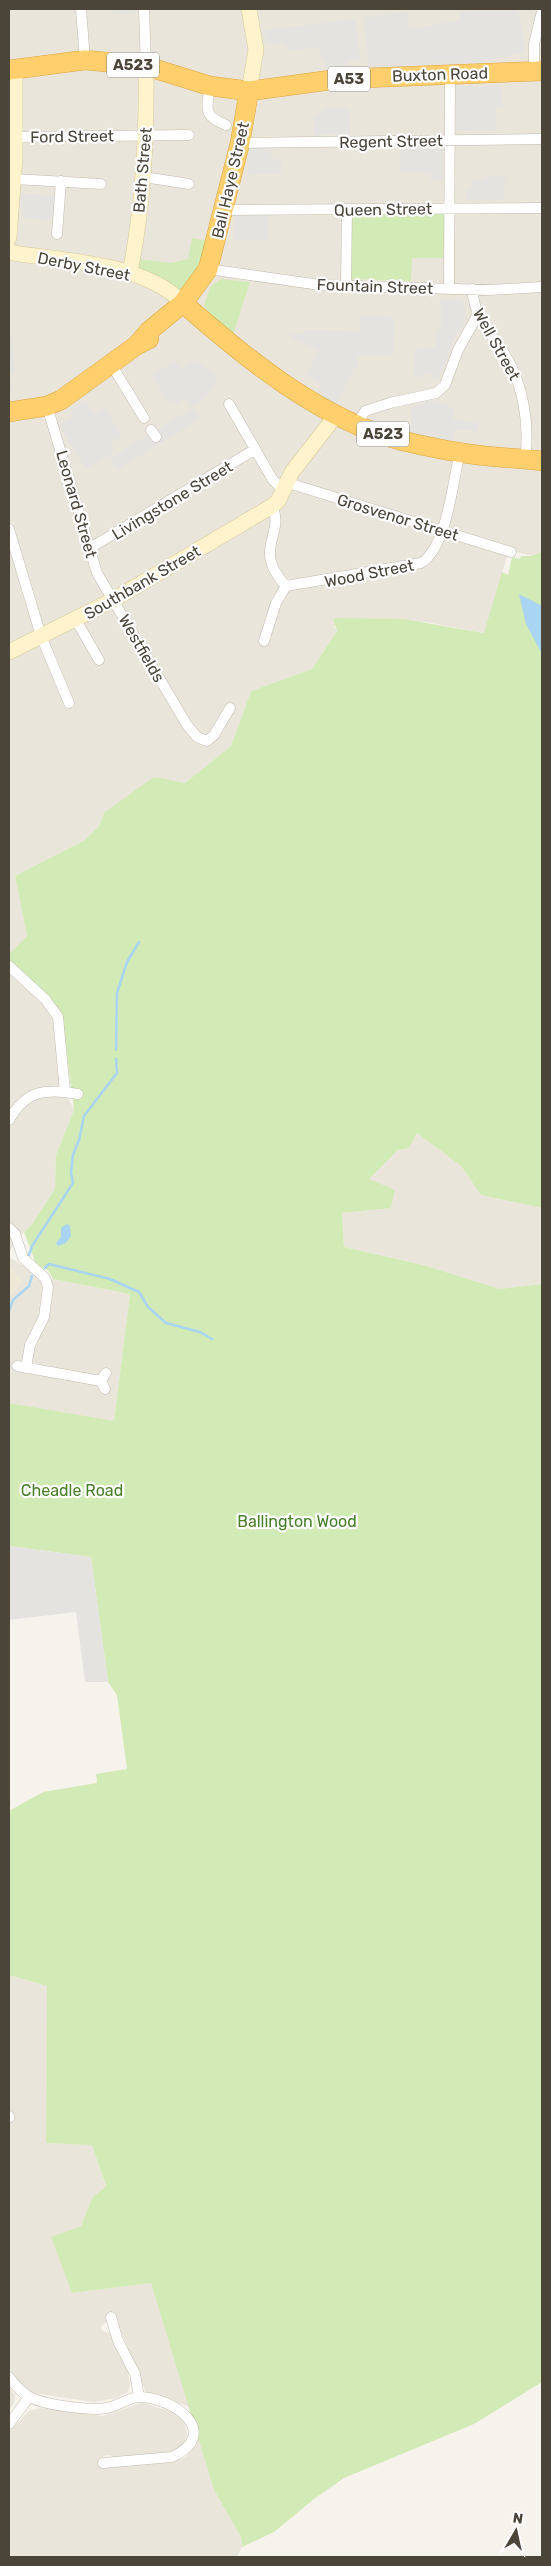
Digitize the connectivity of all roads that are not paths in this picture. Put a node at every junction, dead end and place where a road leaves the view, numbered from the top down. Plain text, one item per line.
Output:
1 (81, 9) edge
2 (144, 9) edge
3 (249, 9) edge
4 (542, 11) edge
5 (84, 54) junction
6 (146, 66) junction
7 (12, 70) edge
8 (538, 71) edge
9 (450, 73) junction
10 (210, 86) junction
11 (249, 91) junction
12 (226, 125) dead end
13 (146, 134) junction
14 (188, 135) dead end
15 (16, 137) junction
16 (542, 139) edge
17 (449, 140) junction
18 (240, 143) junction
19 (144, 177) junction
20 (14, 179) junction
21 (61, 181) junction
22 (101, 184) dead end
23 (189, 184) dead end
24 (449, 208) junction
25 (542, 208) edge
26 (347, 209) junction
27 (224, 210) junction
28 (57, 234) dead end
29 (9, 238) edge
30 (9, 250) edge
31 (208, 269) junction
32 (127, 273) junction
33 (346, 286) junction
34 (542, 287) edge
35 (449, 288) junction
36 (472, 289) junction
37 (186, 306) junction
38 (477, 316) junction
39 (111, 364) junction
40 (228, 404) dead end
41 (48, 406) junction
42 (9, 412) edge
43 (337, 414) junction
44 (144, 418) dead end
45 (357, 424) junction
46 (254, 450) junction
47 (460, 452) junction
48 (534, 460) edge
49 (284, 486) junction
50 (272, 506) junction
51 (9, 529) edge
52 (441, 530) junction
53 (90, 548) junction
54 (511, 552) dead end
55 (286, 586) junction
56 (113, 600) junction
57 (76, 620) junction
58 (41, 636) junction
59 (264, 641) dead end
60 (9, 652) edge
61 (99, 660) dead end
62 (69, 703) dead end
63 (230, 708) dead end
64 (9, 966) edge
65 (65, 1092) junction
66 (78, 1094) dead end
67 (9, 1120) edge
68 (9, 1228) edge
69 (104, 1381) dead end
70 (111, 2317) dead end
71 (9, 2377) edge
72 (29, 2397) junction
73 (139, 2397) junction
74 (9, 2424) edge
75 (104, 2462) dead end

1 - 5 street
2 - 6 street
3 - 11 street
4 - 8 street
5 - 6 highway, A523
5 - 7 highway, A523
6 - 10 highway, A523
6 - 13 street, Bath Street
7 - 15 street
8 - 9 highway, Buxton Road / A53
9 - 11 highway, Buxton Road / A53
9 - 17 street
10 - 11 highway, A523
10 - 12 street
11 - 18 highway, Ball Haye Street
13 - 14 street, Ford Street
13 - 15 street, Ford Street
13 - 19 street, Bath Street
15 - 20 street
16 - 17 street, Regent Street
17 - 18 street, Regent Street
17 - 24 street
18 - 27 highway, Ball Haye Street
19 - 23 street
19 - 32 street, Bath Street
20 - 21 street
20 - 29 street
21 - 22 street
21 - 28 street
24 - 25 street, Queen Street
24 - 26 street, Queen Street
24 - 35 street
26 - 27 street, Queen Street
26 - 33 street
27 - 31 highway, Ball Haye Street
30 - 32 street, Derby Street
31 - 33 street, Fountain Street
31 - 37 highway, Ball Haye Street
32 - 37 street, Derby Street
33 - 35 street, Fountain Street
34 - 36 street, Fountain Street
35 - 36 street, Fountain Street
36 - 38 street, Well Street
37 - 39 highway, Ball Haye Street
37 - 43 highway, A523
38 - 45 street
38 - 48 street, Well Street
39 - 41 highway, Ball Haye Street
39 - 44 street
40 - 46 street
41 - 42 highway, Ball Haye Street
41 - 53 street, Leonard Street
43 - 45 highway, A523
43 - 49 street
45 - 47 highway, A523
46 - 49 street
46 - 53 street, Livingstone Street
47 - 48 highway, A523
47 - 52 street, Wood Street
49 - 50 street
49 - 52 street, Grosvenor Street
50 - 55 street
50 - 56 street, Southbank Street
51 - 58 street
52 - 54 street, Grosvenor Street
52 - 55 street, Wood Street
53 - 56 street, Leonard Street
55 - 59 street
56 - 57 street, Southbank Street
56 - 63 street, Westfields
57 - 58 street, Southbank Street
57 - 61 street
58 - 60 street, Southbank Street
58 - 62 street
64 - 65 street
65 - 66 street
65 - 67 street
68 - 69 street
70 - 73 street
71 - 72 street
72 - 73 street
72 - 74 street
73 - 75 street

